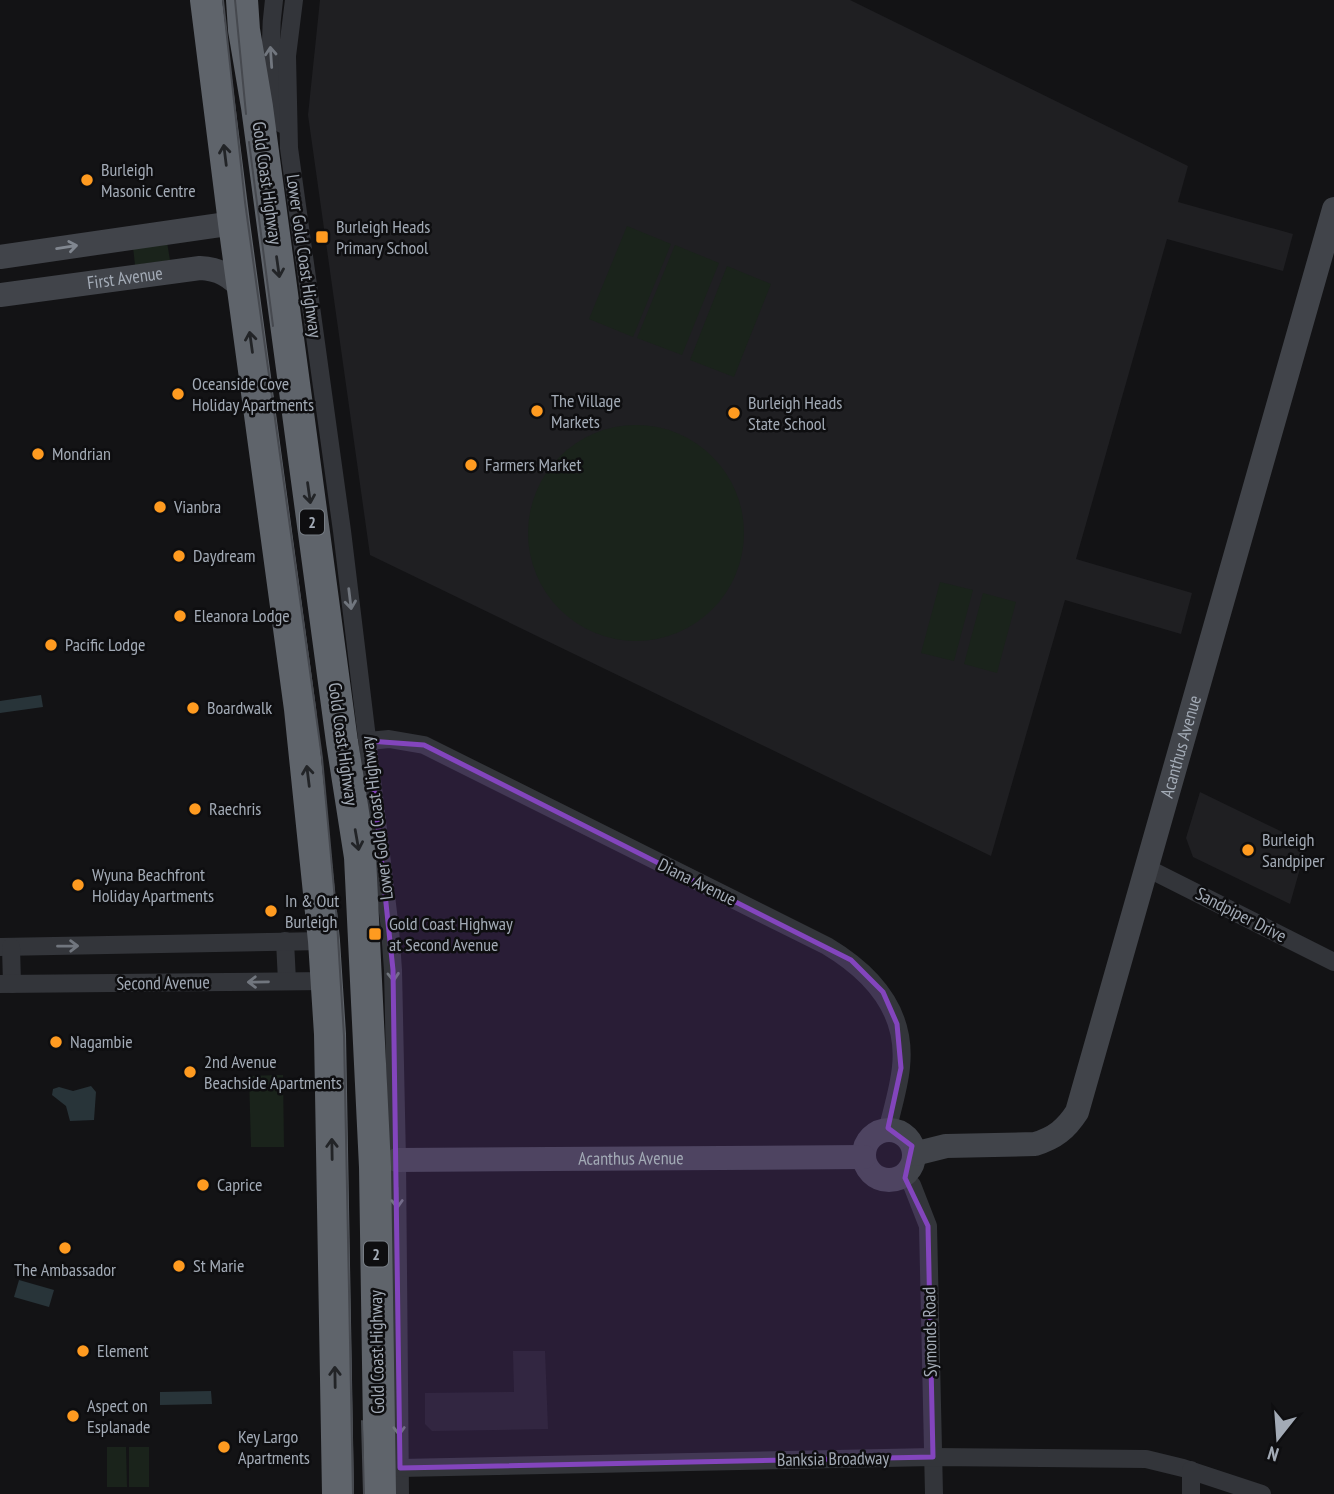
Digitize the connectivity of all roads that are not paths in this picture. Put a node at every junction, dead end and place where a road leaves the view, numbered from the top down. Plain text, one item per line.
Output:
1 (206, 0) edge
2 (242, 0) edge
3 (274, 0) edge
4 (294, 0) edge
5 (289, 148) junction
6 (1334, 209) edge
7 (234, 223) junction
8 (1330, 236) edge
9 (0, 257) edge
10 (243, 290) junction
11 (0, 295) edge
12 (369, 741) junction
13 (1147, 868) junction
14 (324, 941) junction
15 (285, 942) junction
16 (5, 947) edge
17 (1334, 962) edge
18 (287, 981) junction
19 (327, 981) junction
20 (6, 984) edge
21 (887, 1130) junction
22 (914, 1154) junction
23 (864, 1157) junction
24 (397, 1160) junction
25 (903, 1177) junction
26 (933, 1457) junction
27 (400, 1468) junction
28 (1191, 1470) junction
29 (338, 1494) edge
30 (380, 1494) edge
31 (400, 1494) edge
32 (934, 1494) edge
33 (1191, 1494) edge
34 (1262, 1494) edge

7 -> 1 highway, 2
2 -> 30 highway, Gold Coast Highway / 2
5 -> 3 street, Lower Gold Coast Highway
4 - 5 street, Lower Gold Coast Highway
5 -> 12 street, Lower Gold Coast Highway
6 - 8 street, Acanthus Avenue
9 -> 7 street
7 - 10 highway, 2
8 - 13 street, Acanthus Avenue
10 - 11 street, First Avenue
14 -> 10 highway, 2
12 - 21 street, Diana Avenue
12 -> 24 street, Lower Gold Coast Highway
13 - 17 street, Sandpiper Drive
13 - 22 street, Acanthus Avenue
14 - 15 street
14 - 19 highway, 2
16 -> 15 street
15 - 18 street
16 - 20 street
18 - 19 street, Second Avenue
18 -> 20 street, Second Avenue
29 -> 19 highway, 2
21 - 22 street
21 - 23 street
22 - 25 street
23 - 24 street, Acanthus Avenue
23 - 25 street
24 -> 27 street, Lower Gold Coast Highway
25 - 26 street, Symonds Road
26 - 27 street, Banksia Broadway
26 - 28 street, Banksia Broadway
26 - 32 street, Symonds Road
27 - 31 street, Lower Gold Coast Highway
28 - 33 street
28 - 34 street, Banksia Broadway

